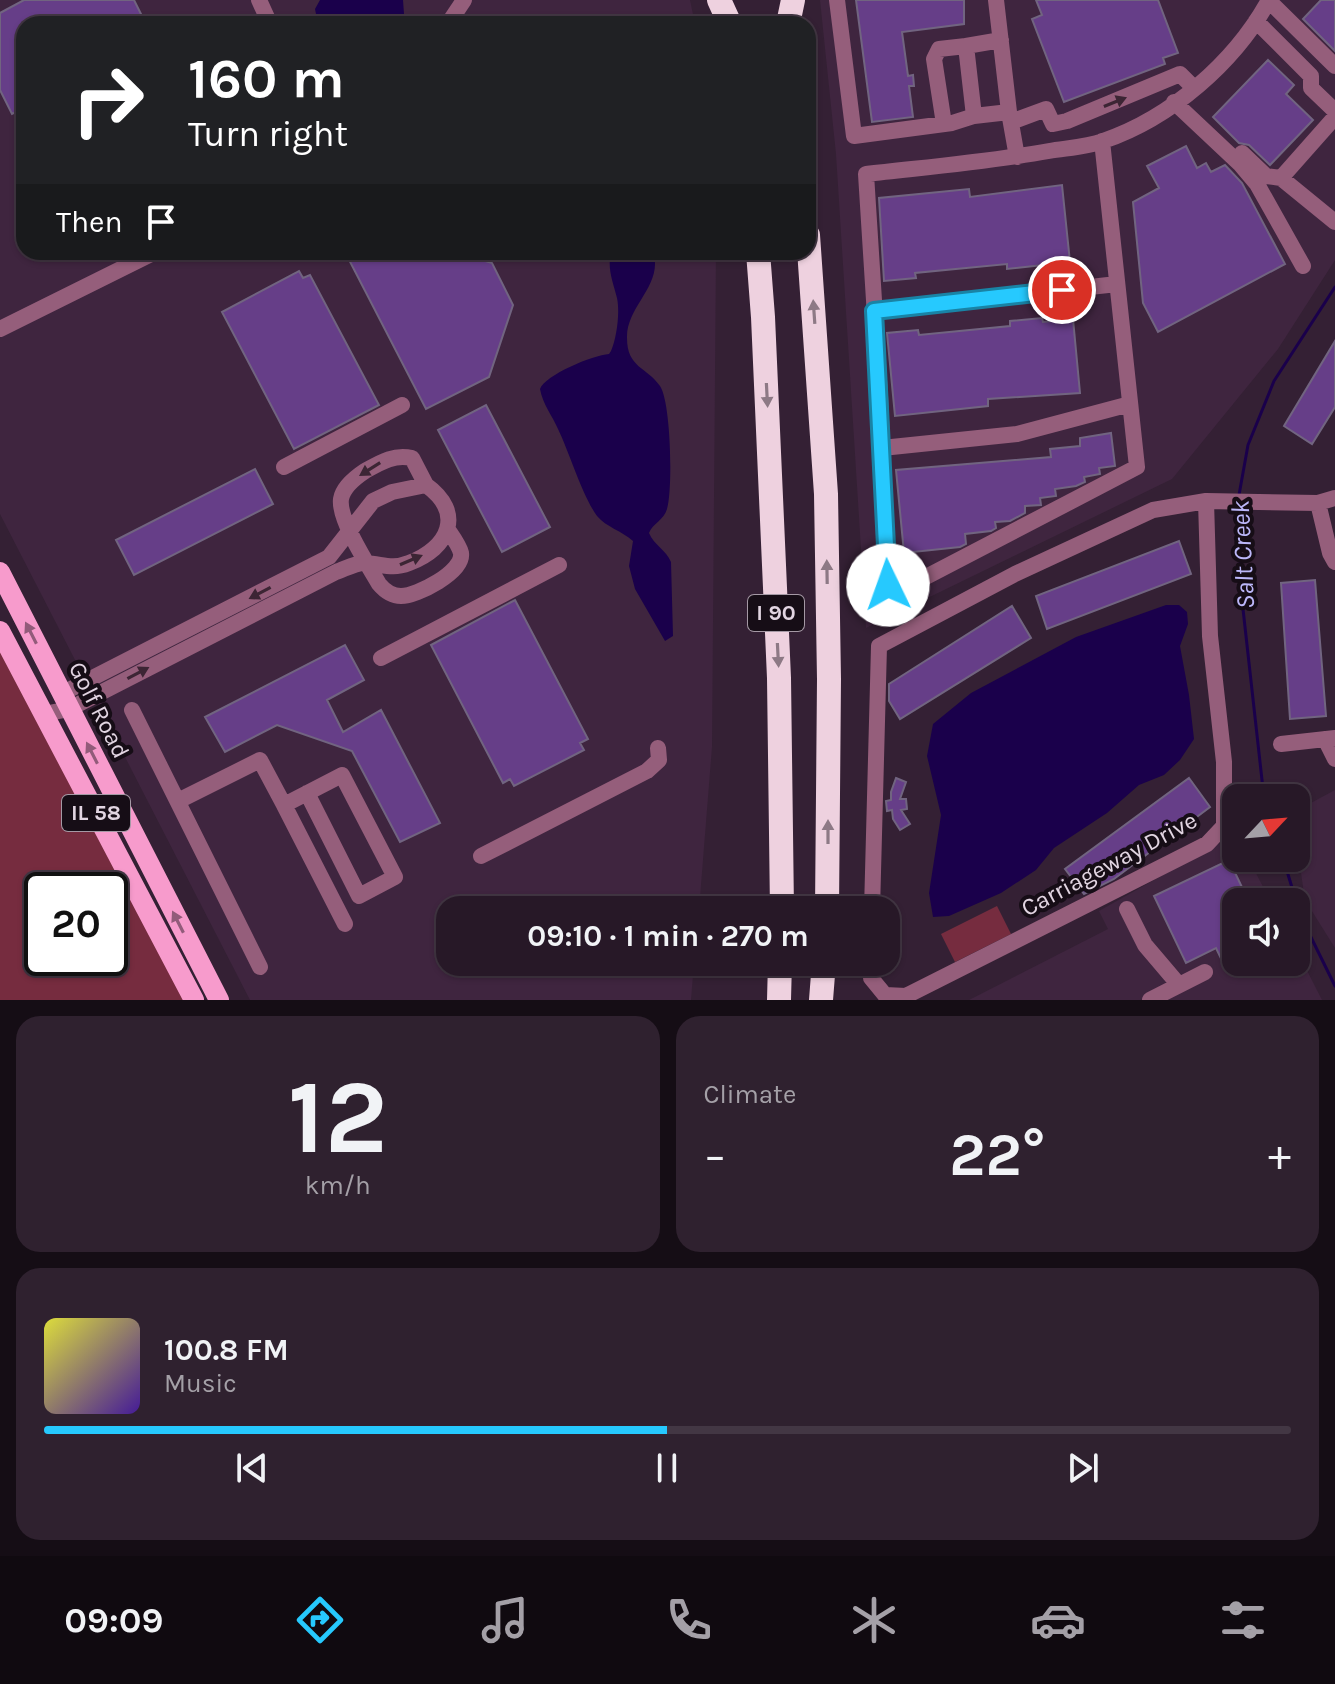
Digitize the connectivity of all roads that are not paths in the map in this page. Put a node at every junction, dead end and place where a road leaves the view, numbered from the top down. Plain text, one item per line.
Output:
1 (837, 0) edge
2 (996, 0) edge
3 (1269, 0) edge
4 (1292, 0) edge
5 (1285, 17) junction
6 (1256, 21) junction
7 (1001, 40) junction
8 (966, 46) junction
9 (1335, 66) edge
10 (1184, 96) junction
11 (1335, 114) edge
12 (974, 116) junction
13 (1010, 117) junction
14 (944, 124) junction
15 (1102, 141) junction
16 (1017, 157) junction
17 (1281, 178) junction
18 (1335, 222) edge
19 (139, 260) edge
20 (759, 260) edge
21 (810, 260) edge
22 (1303, 266) dead end
23 (1117, 284) junction
24 (874, 311) junction
25 (0, 329) edge
26 (1130, 404) junction
27 (402, 405) dead end
28 (882, 448) junction
29 (284, 467) dead end
30 (426, 485) junction
31 (1335, 498) edge
32 (1206, 501) junction
33 (1318, 503) junction
34 (350, 530) junction
35 (448, 530) junction
36 (1335, 562) edge
37 (367, 563) junction
38 (559, 565) dead end
39 (0, 572) edge
40 (0, 631) edge
41 (381, 658) dead end
42 (65, 702) junction
43 (132, 710) dead end
44 (44, 714) junction
45 (1330, 739) edge
46 (1281, 744) dead end
47 (658, 748) dead end
48 (1335, 759) edge
49 (307, 793) junction
50 (178, 801) junction
51 (284, 805) junction
52 (481, 856) dead end
53 (782, 896) edge
54 (827, 896) edge
55 (872, 896) edge
56 (1127, 909) dead end
57 (345, 924) dead end
58 (260, 967) dead end
59 (1205, 972) dead end
60 (780, 976) edge
61 (823, 976) edge
62 (871, 976) edge
63 (1179, 985) junction
64 (194, 1000) edge
65 (219, 1000) edge
66 (779, 1000) edge
67 (821, 1000) edge
68 (1150, 1000) edge

1 - 14 street
2 - 7 street
3 - 5 street
3 - 6 street
4 - 5 street
5 - 9 street
6 - 10 street
6 - 11 street
7 - 8 street
7 - 13 street
8 - 12 street
8 - 14 street
13 -> 10 street
10 - 15 street
10 - 17 street
10 - 22 street
11 - 17 street
12 - 13 street
12 - 14 street
13 - 16 street
15 - 16 street
15 - 23 street
16 - 24 street
17 - 18 street
19 - 25 street
20 -> 53 highway, I 90
54 -> 21 highway, I 90
23 - 24 street
23 - 26 street
24 - 28 street
26 - 28 street
26 - 28 street
27 - 29 street
30 - 34 street
30 -> 34 street
30 - 35 street
31 - 33 street
32 - 33 street
32 - 55 street
32 - 62 street, Carriageway Drive
33 - 36 street
34 - 37 street
34 -> 42 street
37 -> 35 street
35 - 37 street
42 -> 37 street
38 - 41 street
42 -> 39 main road, Golf Road / IL 58
40 - 44 main road, Golf Road / IL 58
42 - 44 street
65 -> 42 main road, Golf Road / IL 58
43 - 50 street
44 - 64 main road, Golf Road / IL 58
45 - 46 street
45 - 48 street
47 - 52 street
49 - 49 street
49 - 51 street
50 - 51 street
50 - 58 street
51 - 57 street
56 - 63 street
59 - 63 street
60 - 66 highway
61 - 67 highway
63 - 68 street

